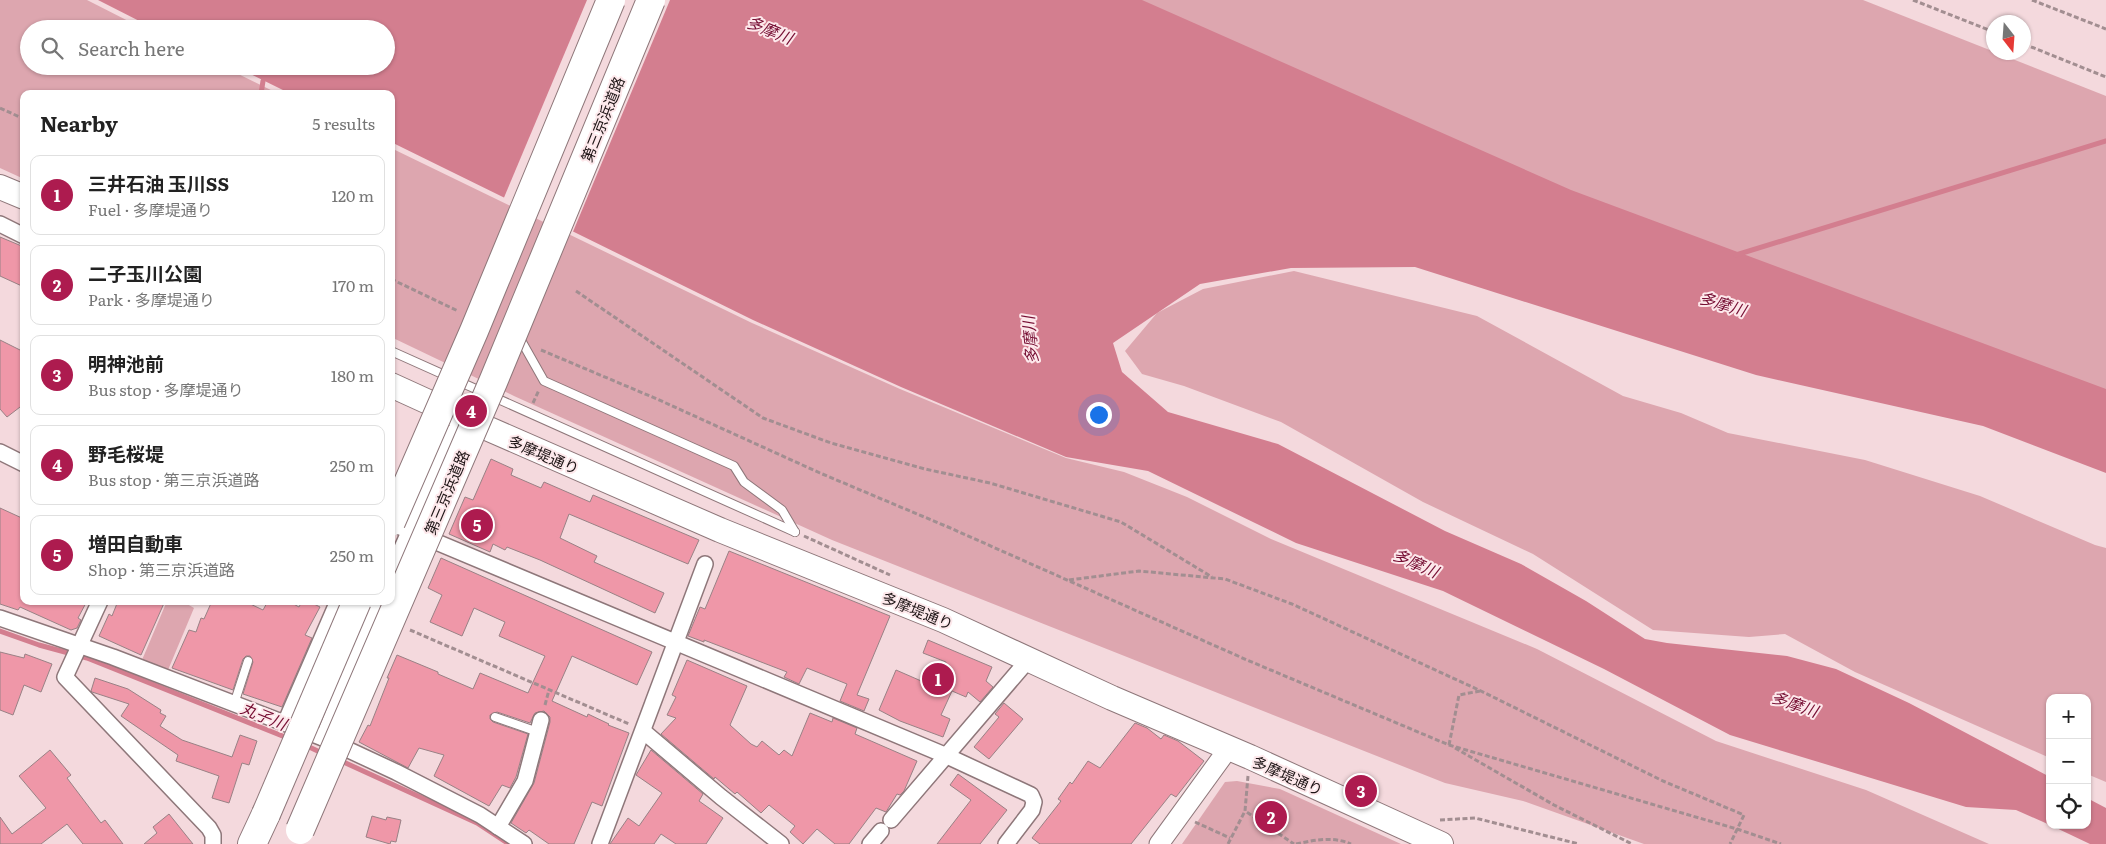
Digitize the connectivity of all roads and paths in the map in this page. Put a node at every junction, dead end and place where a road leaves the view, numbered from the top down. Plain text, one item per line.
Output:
1 (611, 0) edge
2 (651, 0) edge
3 (1913, 0) edge
4 (2032, 0) edge
5 (1986, 29) edge
6 (2106, 29) edge
7 (2031, 47) edge
8 (2106, 77) edge
9 (0, 108) edge
10 (20, 117) edge
11 (0, 187) edge
12 (20, 195) edge
13 (0, 224) edge
14 (20, 234) edge
15 (395, 281) edge
16 (576, 292) dead end
17 (461, 313) dead end
18 (522, 342) joint
19 (395, 353) edge
20 (544, 381) junction
21 (395, 387) edge
22 (529, 412) junction
23 (453, 432) dead end
24 (0, 452) edge
25 (20, 462) edge
26 (397, 525) edge
27 (395, 541) edge
28 (705, 564) dead end
29 (1213, 578) junction
30 (1068, 580) junction
31 (98, 605) edge
32 (336, 605) edge
33 (355, 605) edge
34 (377, 605) edge
35 (0, 618) edge
36 (409, 629) dead end
37 (675, 640) junction
38 (80, 644) junction
39 (1028, 659) junction
40 (248, 661) dead end
41 (1481, 691) junction
42 (234, 704) junction
43 (495, 717) dead end
44 (285, 723) junction
45 (540, 726) joint
46 (643, 730) junction
47 (322, 738) junction
48 (1449, 745) junction
49 (1228, 749) junction
50 (947, 756) junction
51 (1250, 757) junction
52 (1245, 811) junction
53 (1181, 815) junction
54 (1438, 820) dead end
55 (498, 827) junction
56 (1737, 829) junction
57 (297, 837) edge
58 (1230, 838) junction
59 (213, 844) edge
60 (252, 844) edge
61 (524, 844) edge
62 (600, 844) edge
63 (781, 844) edge
64 (870, 844) edge
65 (1006, 844) edge
66 (1159, 844) edge
67 (1228, 844) edge
68 (1295, 844) edge
69 (1350, 844) edge
70 (1441, 844) edge
71 (1579, 844) edge
72 (1632, 844) edge
73 (1730, 844) edge
74 (1781, 844) edge

1 - 26 highway, bridge
2 - 57 highway, 第三京浜道路, bridge
3 - 5 path
4 - 6 path
7 - 8 path
9 - 10 path
11 - 12 main road
13 - 14 street
15 - 17 path
16 - 29 path
18 - 20 lane
18 - 30 path
19 - 22 lane
20 - 22 path
20 - 22 lane
21 - 39 main road, 多摩堤通り
23 - 26 street
24 - 25 street
26 - 27 street
26 - 37 street
28 - 37 street
29 - 30 path
29 - 41 path
30 - 48 path
31 - 38 street
32 - 44 street
33 - 60 highway, bridge
34 - 47 street
35 - 38 street
36 - 46 path
37 - 46 street
37 - 50 street
38 - 42 street
38 - 59 street
39 - 49 main road, 多摩堤通り
39 - 50 street
40 - 42 lane
41 - 48 path
41 - 56 path
42 - 44 street
43 - 45 lane
44 - 47 street
45 - 55 street
46 - 62 street
46 - 63 street
47 - 55 street
48 - 56 path
48 - 72 path
49 - 51 main road, 多摩堤通り
49 - 53 street
50 - 64 street
50 - 65 street
51 - 52 path
51 - 70 main road, 多摩堤通り
52 - 58 path
52 - 68 path
53 - 58 path
53 - 66 street
54 - 71 path
55 - 61 street
56 - 73 path
56 - 74 path
58 - 67 path
68 - 69 path

